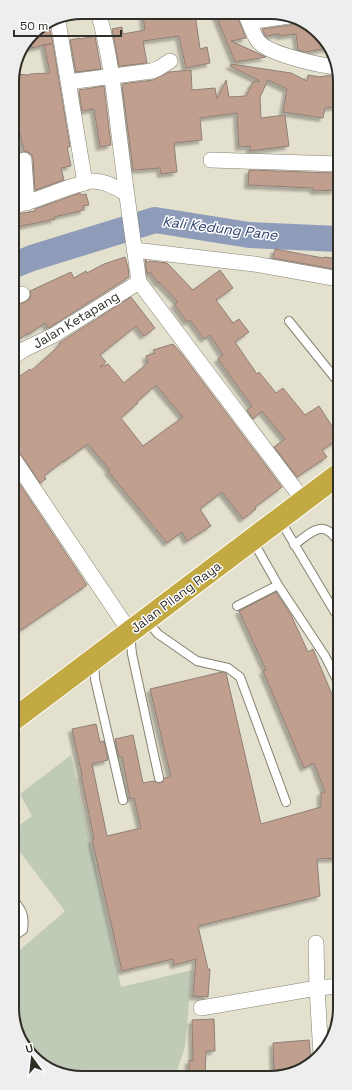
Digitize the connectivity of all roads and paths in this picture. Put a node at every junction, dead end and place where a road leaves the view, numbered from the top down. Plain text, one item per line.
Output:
1 (100, 19) edge
2 (248, 19) edge
3 (58, 23) edge
4 (170, 60) dead end
5 (331, 66) edge
6 (112, 77) junction
7 (68, 82) junction
8 (24, 160) dead end
9 (211, 160) dead end
10 (333, 164) edge
11 (85, 183) junction
12 (127, 198) junction
13 (20, 205) edge
14 (134, 247) junction
15 (333, 278) edge
16 (139, 282) junction
17 (289, 321) dead end
18 (19, 353) edge
19 (333, 376) edge
20 (19, 466) edge
21 (333, 479) edge
22 (304, 501) junction
23 (279, 520) junction
24 (333, 535) edge
25 (252, 540) junction
26 (294, 545) junction
27 (278, 585) junction
28 (238, 606) dead end
29 (333, 608) edge
30 (138, 626) junction
31 (94, 658) junction
32 (333, 671) edge
33 (19, 715) edge
34 (159, 778) dead end
35 (123, 800) dead end
36 (286, 802) dead end
37 (19, 906) edge
38 (19, 933) edge
39 (316, 944) dead end
40 (333, 987) edge
41 (317, 988) junction
42 (201, 1008) dead end
43 (320, 1046) edge

1 - 6 street
2 - 5 street
3 - 7 street
4 - 6 street
6 - 7 street
6 - 12 street
7 - 11 street
8 - 13 street
9 - 10 street
11 - 12 street
11 - 13 street
12 - 14 street
14 - 15 street
14 - 16 street
16 - 18 street, Jalan Ketapang
16 - 22 street
17 - 19 lane
20 - 30 street
21 - 22 highway, Jalan Pilang Raya
22 - 23 highway, Jalan Pilang Raya
23 - 25 highway, Jalan Pilang Raya
23 - 26 lane
24 - 26 lane
25 - 27 lane
25 - 30 highway, Jalan Pilang Raya
26 - 29 lane
27 - 28 lane
27 - 32 lane
30 - 31 highway, Jalan Pilang Raya
30 - 34 lane
30 - 36 lane
31 - 33 highway, Jalan Pilang Raya
31 - 35 lane
37 - 38 lane
39 - 41 street
40 - 41 street
41 - 42 street
41 - 43 street

